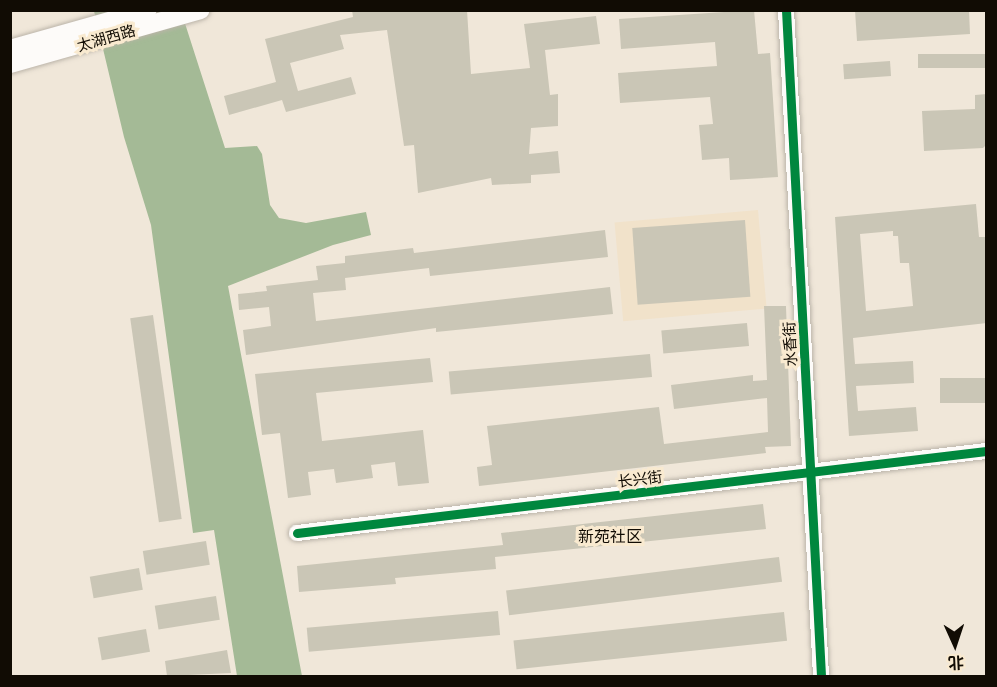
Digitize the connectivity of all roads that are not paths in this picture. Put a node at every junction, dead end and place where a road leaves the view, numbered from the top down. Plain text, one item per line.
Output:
1 (148, 10) edge
2 (786, 10) edge
3 (192, 13) edge
4 (91, 35) junction
5 (10, 49) edge
6 (10, 64) edge
7 (987, 451) edge
8 (813, 474) junction
9 (297, 533) dead end
10 (821, 676) edge

1 - 4 main road, 太湖西路
2 - 8 street, 水香街
3 - 4 main road, 太湖西路
4 - 5 main road, 太湖西路
4 - 6 main road, 太湖西路
7 - 8 street, 长兴街
8 - 9 street, 长兴街
8 - 10 street, 水香街

